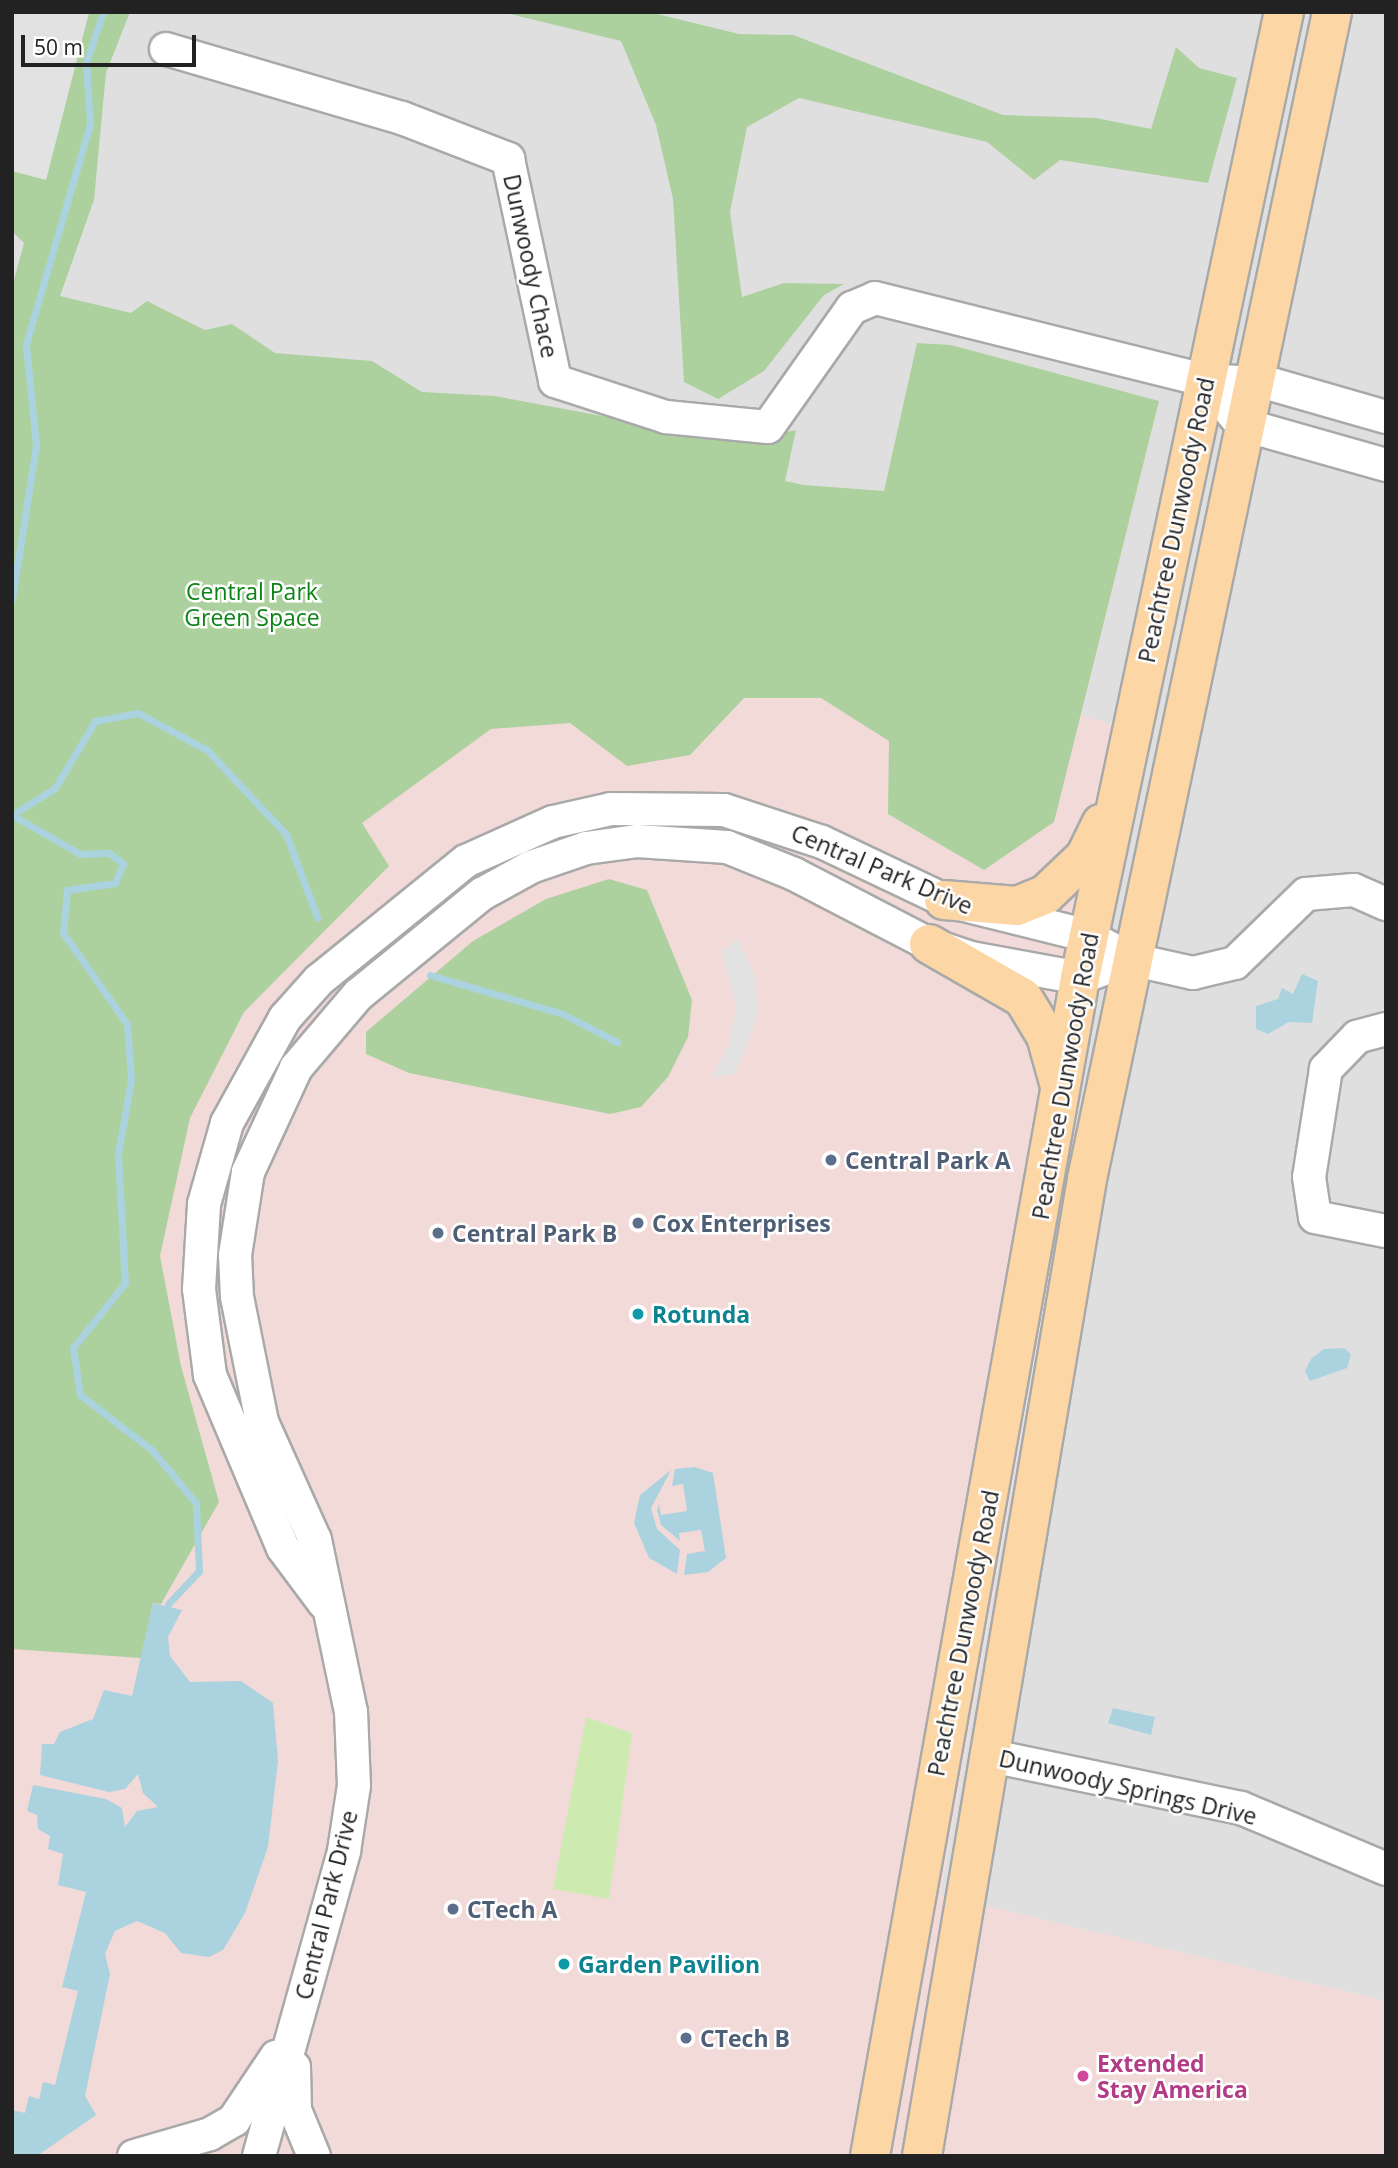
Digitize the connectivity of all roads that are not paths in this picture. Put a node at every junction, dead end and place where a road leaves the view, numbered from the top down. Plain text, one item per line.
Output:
1 (1284, 12) edge
2 (1332, 12) edge
3 (166, 49) dead end
4 (1205, 380) junction
5 (1252, 380) junction
6 (1386, 417) edge
7 (1241, 424) junction
8 (1386, 465) edge
9 (1118, 791) junction
10 (944, 901) junction
11 (1386, 904) edge
12 (1088, 936) junction
13 (929, 944) junction
14 (1130, 959) junction
15 (1080, 978) junction
16 (1386, 1030) edge
17 (1063, 1095) junction
18 (1386, 1231) edge
19 (330, 1610) junction
20 (986, 1755) junction
21 (1386, 1869) edge
22 (294, 2030) junction
23 (927, 2149) edge
24 (869, 2152) edge
25 (134, 2156) edge
26 (169, 2156) edge
27 (175, 2156) edge
28 (259, 2156) edge
29 (314, 2156) edge

1 - 4 main road, Peachtree Dunwoody Road
2 - 5 main road, Peachtree Dunwoody Road
3 - 4 street, Dunwoody Chace
4 - 5 street, Dunwoody Chace
4 - 7 street
4 - 9 main road, Peachtree Dunwoody Road
5 - 6 street, Dunwoody Chace
5 - 7 main road, Peachtree Dunwoody Road
7 - 8 street
7 - 14 main road, Peachtree Dunwoody Road
9 - 10 main road
9 - 12 main road, Peachtree Dunwoody Road
10 - 12 street, Central Park Drive
10 - 19 street, Central Park Drive
11 - 14 street, Central Park Drive
12 - 14 street, Central Park Drive
12 - 15 main road, Peachtree Dunwoody Road
13 - 15 street, Central Park Drive
13 - 17 main road
13 - 19 street, Central Park Drive
14 - 15 street
14 - 20 main road, Peachtree Dunwoody Road
15 - 17 main road, Peachtree Dunwoody Road
16 - 18 street
17 - 24 main road, Peachtree Dunwoody Road
19 - 22 street, Central Park Drive
20 - 21 street, Dunwoody Springs Drive
20 - 23 main road, Peachtree Dunwoody Road
22 - 25 street
22 - 28 street, Central Park Drive
22 - 29 street
26 - 27 street

